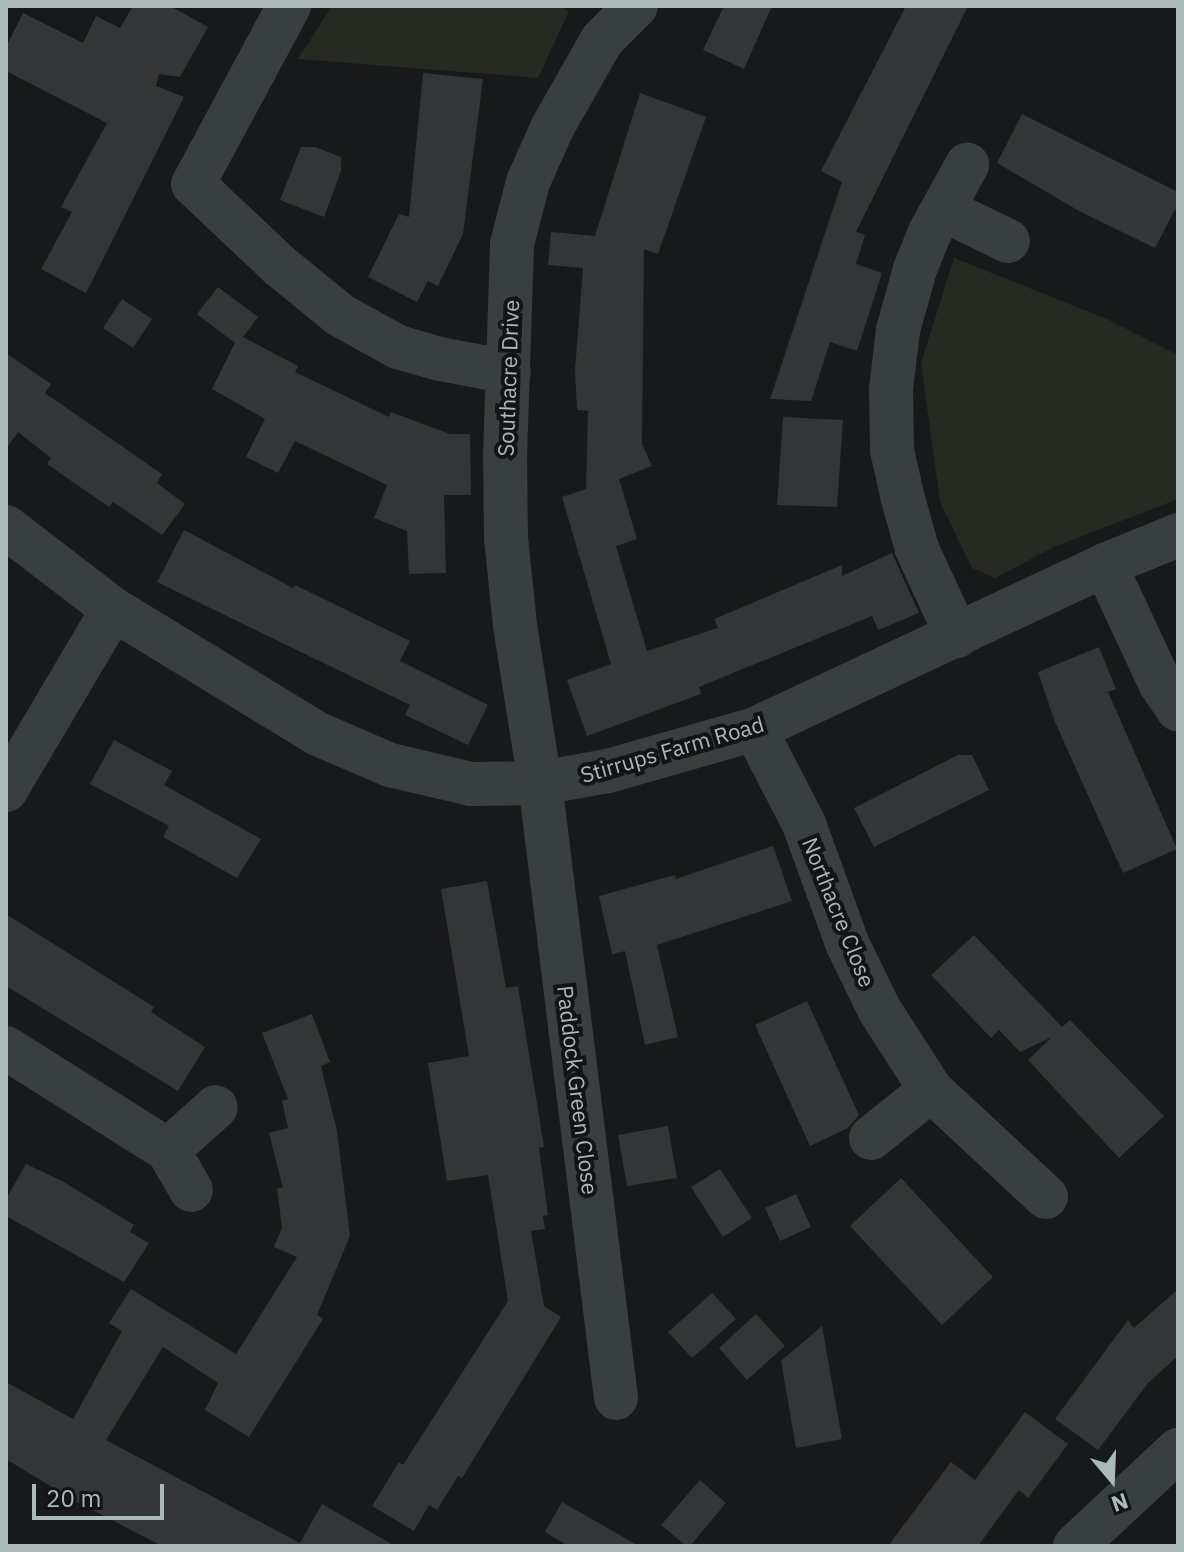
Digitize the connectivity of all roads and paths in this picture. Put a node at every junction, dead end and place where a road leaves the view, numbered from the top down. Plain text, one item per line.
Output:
1 (289, 6) edge
2 (636, 6) edge
3 (967, 165) dead end
4 (944, 210) junction
5 (1008, 241) dead end
6 (509, 372) junction
7 (6, 527) edge
8 (1178, 535) edge
9 (1105, 565) junction
10 (113, 609) junction
11 (957, 636) junction
12 (1178, 710) edge
13 (755, 729) junction
14 (540, 783) junction
15 (6, 790) edge
16 (6, 1048) edge
17 (931, 1090) junction
18 (216, 1107) dead end
19 (871, 1138) dead end
20 (168, 1150) junction
21 (191, 1190) dead end
22 (1046, 1197) dead end
23 (616, 1398) dead end
24 (1178, 1450) edge
25 (1075, 1546) edge

1 - 6 street
2 - 6 street, Southacre Drive
3 - 4 street
4 - 5 street
4 - 11 street
6 - 14 street, Southacre Drive
7 - 10 street, Stirrups Farm Road
8 - 9 street, Stirrups Farm Road
9 - 11 street, Stirrups Farm Road
9 - 12 street
10 - 14 street, Stirrups Farm Road
10 - 15 street
11 - 13 street, Stirrups Farm Road
13 - 14 street, Stirrups Farm Road
13 - 17 street, Northacre Close
14 - 23 street, Paddock Green Close
16 - 20 street
17 - 19 street
17 - 22 street, Northacre Close
18 - 20 street
20 - 21 street
24 - 25 street

